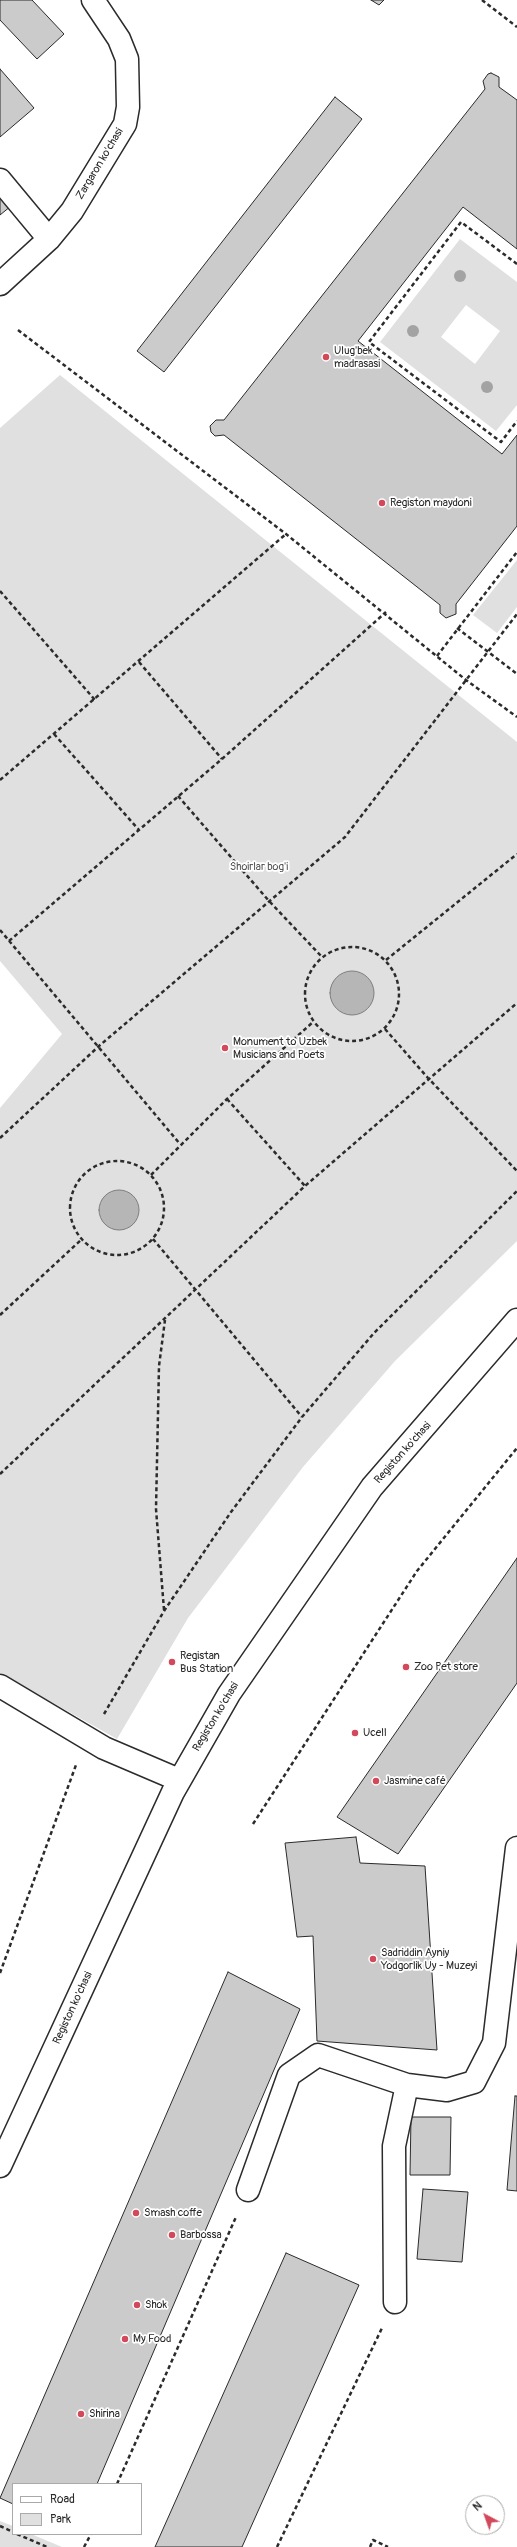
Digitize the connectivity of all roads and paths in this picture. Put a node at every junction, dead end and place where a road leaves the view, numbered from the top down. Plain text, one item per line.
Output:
1 (93, 0) edge
2 (482, 0) edge
3 (517, 27) edge
4 (0, 180) edge
5 (49, 239) junction
6 (517, 264) edge
7 (0, 284) edge
8 (18, 330) dead end
9 (517, 421) edge
10 (286, 534) junction
11 (517, 552) edge
12 (0, 590) edge
13 (386, 612) junction
14 (517, 614) edge
15 (457, 628) junction
16 (488, 652) junction
17 (437, 656) junction
18 (139, 662) junction
19 (517, 674) edge
20 (466, 680) junction
21 (95, 700) junction
22 (517, 717) edge
23 (54, 734) junction
24 (222, 759) junction
25 (0, 780) edge
26 (178, 796) junction
27 (139, 830) junction
28 (517, 854) edge
29 (269, 901) junction
30 (0, 930) edge
31 (9, 940) junction
32 (322, 957) junction
33 (386, 960) junction
34 (517, 1003) edge
35 (313, 1022) junction
36 (385, 1029) junction
37 (99, 1046) junction
38 (428, 1078) junction
39 (227, 1099) junction
40 (0, 1138) edge
41 (180, 1144) junction
42 (517, 1171) edge
43 (151, 1175) junction
44 (305, 1186) junction
45 (517, 1191) edge
46 (154, 1239) junction
47 (81, 1240) junction
48 (196, 1291) junction
49 (0, 1316) edge
50 (165, 1320) junction
51 (517, 1320) edge
52 (302, 1417) junction
53 (517, 1448) edge
54 (0, 1474) edge
55 (164, 1611) junction
56 (0, 1686) edge
57 (90, 1738) junction
58 (77, 1762) dead end
59 (179, 1780) junction
60 (254, 1824) dead end
61 (517, 1848) edge
62 (0, 1973) edge
63 (406, 2085) junction
64 (0, 2166) edge
65 (248, 2190) joint
66 (395, 2302) joint
67 (117, 2483) edge
68 (0, 2526) edge
69 (12, 2532) edge
70 (19, 2535) edge
71 (90, 2535) edge
72 (47, 2547) edge
73 (84, 2547) edge
74 (277, 2547) edge
75 (370, 2547) edge
76 (388, 2547) edge

1 - 5 main road, Zargaron ko'chasi
2 - 3 path
4 - 5 main road
5 - 7 main road, Zargaron ko'chasi
6 - 9 path
8 - 10 path
10 - 13 path
10 - 18 path
11 - 15 path
12 - 21 path
13 - 17 path
13 - 24 path
14 - 16 path
15 - 16 path
15 - 17 path
16 - 19 path
16 - 20 path
17 - 20 path
18 - 21 path
18 - 24 path
20 - 22 path
20 - 29 path
21 - 23 path
23 - 25 path
23 - 27 path
24 - 26 path
26 - 27 path
26 - 29 path
27 - 31 path
28 - 33 path
29 - 32 path
29 - 37 path
30 - 31 path
31 - 37 path
32 - 33 path
32 - 35 path
33 - 36 path
34 - 38 path
35 - 36 path
35 - 39 path
36 - 38 path
37 - 40 path
37 - 41 path
38 - 42 path
38 - 44 path
39 - 41 path
39 - 44 path
41 - 43 path
43 - 46 path
43 - 47 path
44 - 48 path
45 - 52 path
46 - 47 path
46 - 48 path
47 - 49 path
48 - 50 path
48 - 52 path
50 - 54 path
50 - 55 path
51 - 59 main road, Registon ko'chasi
52 - 55 path
53 - 60 path
55 - 57 path
56 - 57 main road
57 - 59 main road
58 - 62 path
59 - 64 main road, Registon ko'chasi
61 - 63 main road
63 - 65 main road
63 - 66 main road
65 - 67 path
66 - 74 path
68 - 69 path
70 - 72 path
71 - 73 path
75 - 76 path

